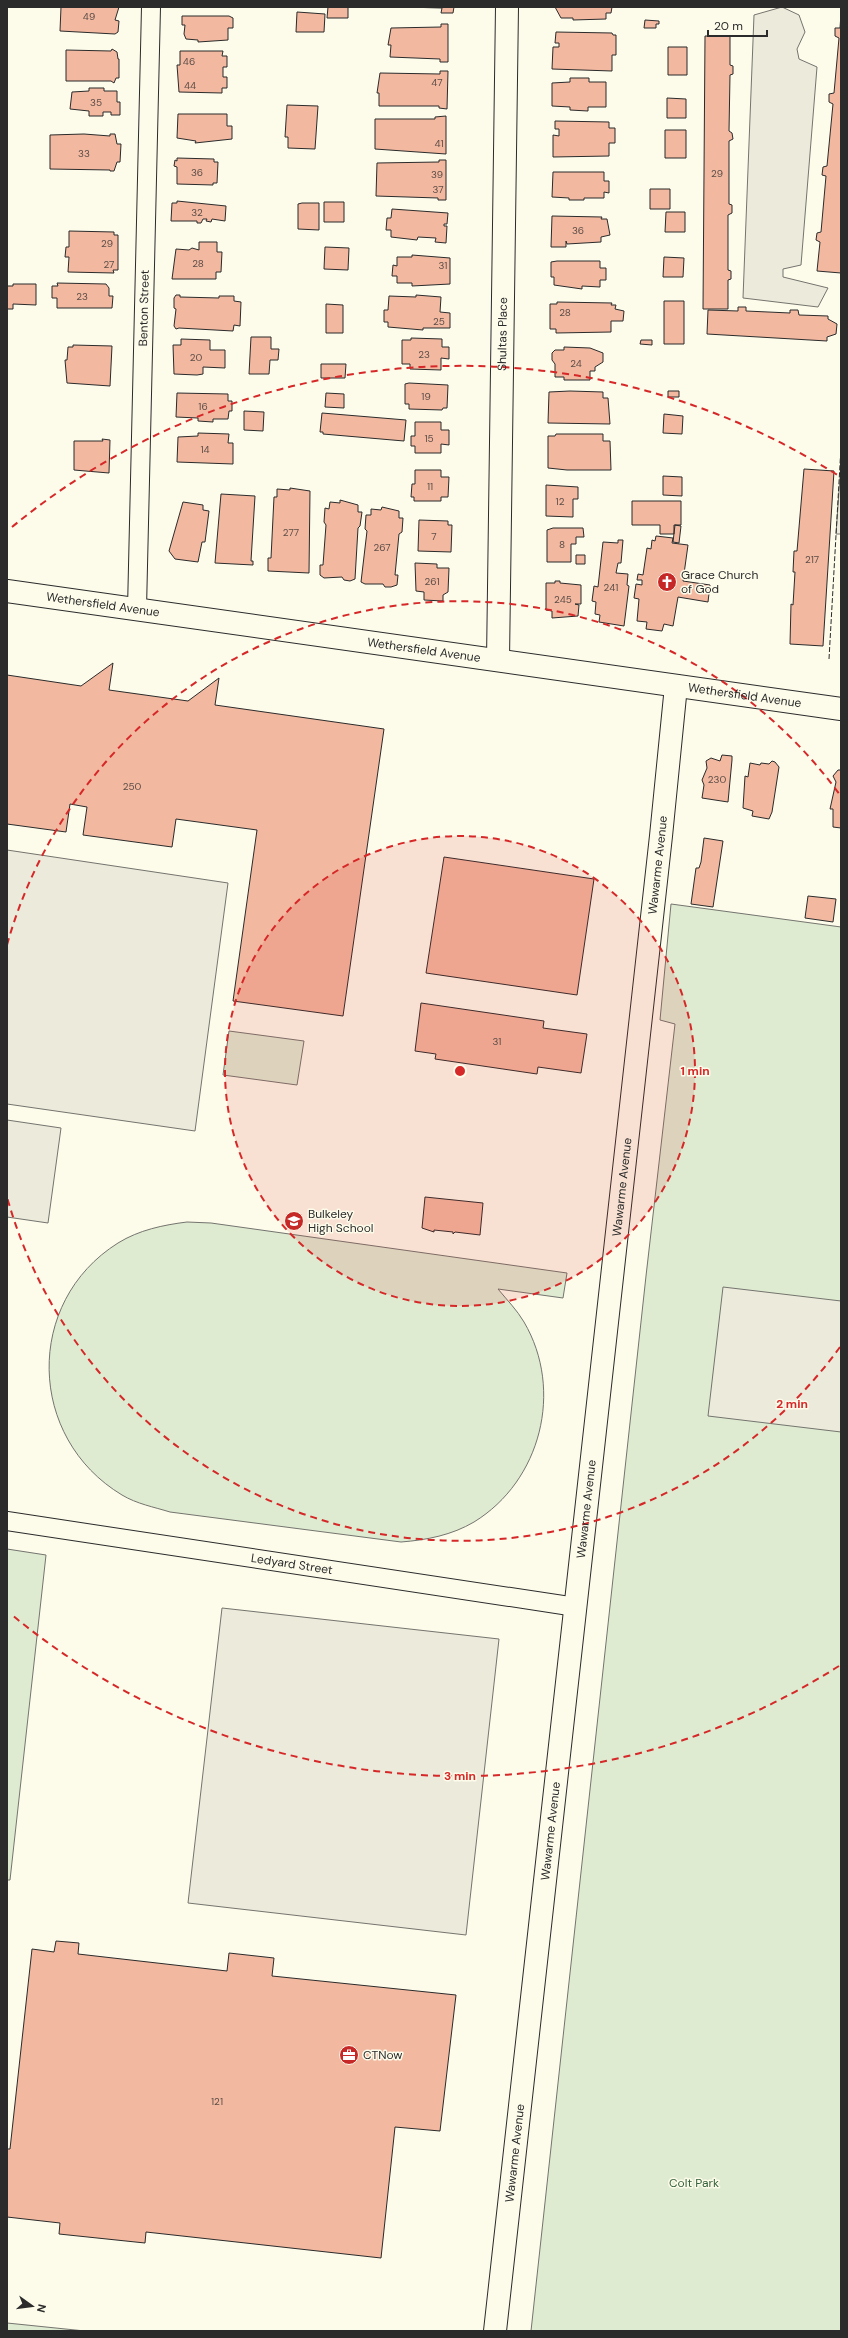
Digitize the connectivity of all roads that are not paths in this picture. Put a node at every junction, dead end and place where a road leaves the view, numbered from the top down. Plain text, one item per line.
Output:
1 (151, 7) edge
2 (507, 7) edge
3 (7, 591) edge
4 (137, 609) junction
5 (498, 660) junction
6 (676, 686) junction
7 (841, 709) edge
8 (7, 1521) edge
9 (576, 1606) junction
10 (495, 2331) edge

1 - 4 street, Benton Street
2 - 5 street, Shultas Place
3 - 4 street, Wethersfield Avenue
4 - 5 street, Wethersfield Avenue
5 - 6 street, Wethersfield Avenue
6 - 7 street, Wethersfield Avenue
6 - 9 street, Wawarme Avenue
8 - 9 street, Ledyard Street
9 - 10 street, Wawarme Avenue

